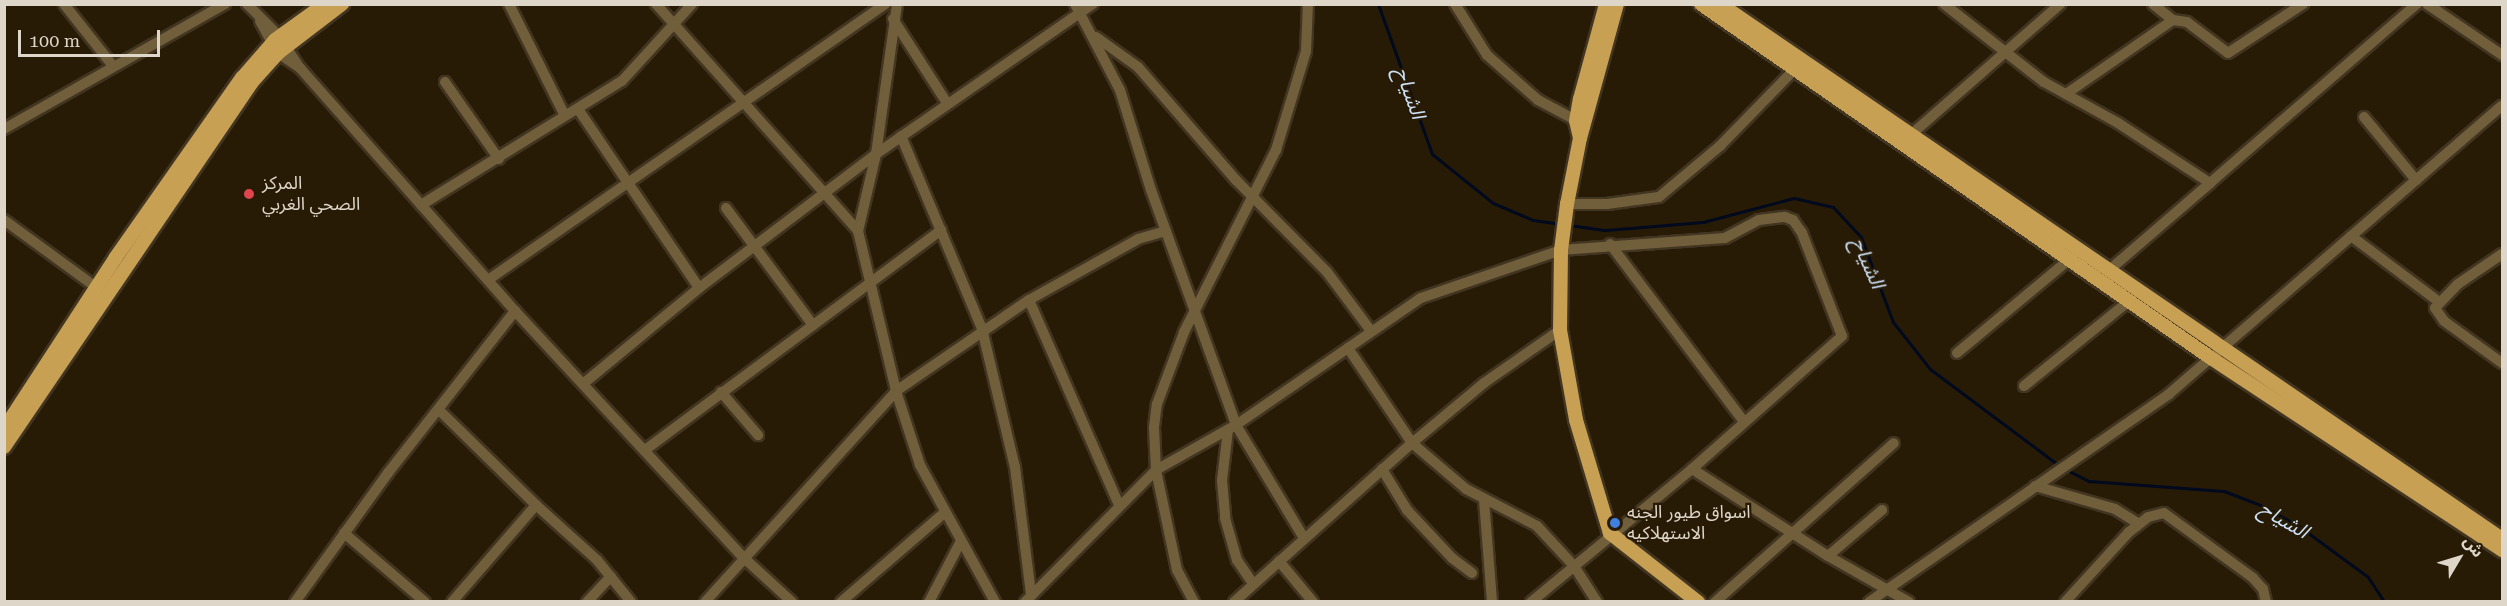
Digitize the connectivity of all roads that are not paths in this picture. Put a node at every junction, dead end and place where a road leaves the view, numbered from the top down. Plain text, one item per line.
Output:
1 (64, 4) edge
2 (225, 4) edge
3 (247, 4) edge
4 (325, 4) edge
5 (342, 4) edge
6 (509, 4) edge
7 (656, 4) edge
8 (692, 4) edge
9 (897, 4) edge
10 (1093, 4) edge
11 (1308, 4) edge
12 (1455, 4) edge
13 (1606, 4) edge
14 (1617, 4) edge
15 (1701, 4) edge
16 (1720, 4) edge
17 (1944, 4) edge
18 (2060, 4) edge
19 (2153, 4) edge
20 (2303, 4) edge
21 (2417, 4) edge
22 (2427, 4) edge
23 (884, 5) edge
24 (1077, 9) edge
25 (894, 20) junction
26 (2173, 20) junction
27 (675, 24) junction
28 (1094, 35) junction
29 (278, 45) junction
30 (2006, 52) junction
31 (2502, 55) edge
32 (114, 66) junction
33 (1794, 69) junction
34 (445, 82) dead end
35 (2066, 94) junction
36 (745, 102) junction
37 (947, 103) junction
38 (2502, 106) edge
39 (578, 109) junction
40 (565, 116) junction
41 (2364, 117) dead end
42 (1581, 128) junction
43 (4, 129) edge
44 (901, 136) junction
45 (1906, 140) junction
46 (876, 154) junction
47 (499, 159) junction
48 (2416, 180) junction
49 (627, 182) junction
50 (2210, 183) junction
51 (826, 191) junction
52 (1255, 198) junction
53 (421, 205) junction
54 (1567, 207) junction
55 (726, 208) dead end
56 (4, 220) edge
57 (941, 230) junction
58 (858, 231) junction
59 (1166, 231) junction
60 (2351, 236) junction
61 (1610, 244) junction
62 (1562, 245) junction
63 (754, 247) junction
64 (2502, 254) edge
65 (2070, 260) junction
66 (2107, 272) junction
67 (488, 280) junction
68 (871, 281) junction
69 (96, 287) junction
70 (699, 288) junction
71 (1029, 300) junction
72 (2129, 301) junction
73 (2439, 301) junction
74 (1194, 310) junction
75 (515, 311) junction
76 (813, 325) junction
77 (982, 329) junction
78 (1560, 330) junction
79 (1371, 331) junction
80 (1348, 348) junction
81 (2222, 348) junction
82 (1957, 353) dead end
83 (2211, 358) junction
84 (2502, 363) edge
85 (583, 384) junction
86 (2024, 386) dead end
87 (896, 391) junction
88 (721, 392) junction
89 (439, 410) junction
90 (1744, 422) junction
91 (1232, 428) junction
92 (4, 429) edge
93 (758, 435) dead end
94 (1412, 443) junction
95 (1894, 443) dead end
96 (4, 447) edge
97 (645, 450) junction
98 (1382, 469) junction
99 (1692, 469) junction
100 (1156, 470) junction
101 (2035, 486) junction
102 (1484, 500) junction
103 (536, 505) junction
104 (1119, 505) junction
105 (1882, 510) dead end
106 (944, 513) junction
107 (2139, 524) junction
108 (344, 533) junction
109 (1615, 533) junction
110 (1791, 533) junction
111 (1304, 538) junction
112 (2502, 538) edge
113 (961, 541) junction
114 (2502, 550) edge
115 (1828, 556) junction
116 (744, 558) junction
117 (1279, 561) junction
118 (1576, 569) junction
119 (1472, 573) dead end
120 (611, 576) junction
121 (1253, 584) junction
122 (1889, 589) junction
123 (1028, 597) edge
124 (295, 602) edge
125 (425, 602) edge
126 (452, 602) edge
127 (587, 602) edge
128 (631, 602) edge
129 (705, 602) edge
130 (792, 602) edge
131 (841, 602) edge
132 (929, 602) edge
133 (995, 602) edge
134 (1194, 602) edge
135 (1234, 602) edge
136 (1313, 602) edge
137 (1492, 602) edge
138 (1531, 602) edge
139 (1542, 602) edge
140 (1596, 602) edge
141 (1698, 602) edge
142 (1714, 602) edge
143 (1869, 602) edge
144 (1910, 602) edge
145 (2065, 602) edge
146 (2266, 602) edge

1 - 32 street
2 - 32 street
3 - 29 street
4 - 29 main road
5 - 29 main road
6 - 40 street
7 - 27 street
8 - 27 street
9 - 25 street
10 - 24 street
11 - 52 street
12 - 42 street
13 - 42 main road
14 - 42 main road
15 - 33 main road
16 - 45 main road
17 - 30 street
18 - 30 street
19 - 26 street
20 - 26 street
21 - 50 street
22 - 31 street
23 - 25 street
23 - 36 street
24 - 28 street
24 - 37 street
25 - 37 street
25 - 46 street
26 - 35 street
27 - 36 street
27 - 39 street
28 - 52 street
28 - 59 street
29 - 53 street
29 - 69 main road
29 - 96 main road
30 - 35 street
30 - 45 street
32 - 43 street
33 - 45 main road
33 - 54 street
34 - 47 street
35 - 50 street
36 - 49 street
36 - 51 street
37 - 44 street
38 - 48 street
39 - 40 street
39 - 49 street
40 - 47 street
41 - 48 street
42 - 54 main road
44 - 46 street
44 - 57 street
45 - 65 main road
45 - 66 main road
46 - 51 street
46 - 58 street
47 - 53 street
48 - 60 street
49 - 67 street
49 - 70 street
50 - 66 street
51 - 58 street
51 - 63 street
52 - 74 street
52 - 79 street
53 - 67 street
54 - 62 main road
55 - 63 street
56 - 69 street
57 - 68 street
57 - 77 street
58 - 68 street
59 - 71 street
59 - 74 street
60 - 73 street
60 - 81 street
61 - 62 street
61 - 90 street
61 - 90 street
62 - 78 main road
62 - 79 street
63 - 70 street
63 - 76 street
64 - 73 street
65 - 72 main road
65 - 82 street
66 - 81 main road
67 - 75 street
68 - 76 street
68 - 87 street
69 - 92 main road
70 - 85 street
71 - 77 street
71 - 104 street
72 - 83 main road
72 - 86 street
73 - 84 street
74 - 91 street
74 - 100 street
75 - 85 street
75 - 89 street
76 - 88 street
77 - 87 street
77 - 123 street
78 - 94 street
78 - 109 main road
79 - 80 street
80 - 91 street
80 - 94 street
81 - 83 street
81 - 112 main road
83 - 101 street
83 - 114 main road
85 - 97 street
87 - 106 street
87 - 116 street
88 - 93 street
88 - 97 street
89 - 103 street
89 - 108 street
90 - 99 street
91 - 100 street
91 - 111 street
91 - 121 street
94 - 98 street
94 - 102 street
95 - 110 street
97 - 116 street
98 - 111 street
98 - 119 street
99 - 109 street
99 - 110 street
100 - 104 street
100 - 134 street
101 - 107 street
101 - 122 street
102 - 118 street
102 - 137 street
103 - 120 street
103 - 126 street
104 - 123 street
105 - 115 street
106 - 113 street
106 - 131 street
107 - 145 street
107 - 146 street
108 - 124 street
108 - 125 street
109 - 118 street
109 - 141 main road
110 - 115 street
110 - 142 street
111 - 117 street
113 - 132 street
113 - 133 street
115 - 122 street
116 - 129 street
116 - 130 street
117 - 121 street
117 - 136 street
118 - 138 street
118 - 139 street
118 - 140 street
120 - 127 street
120 - 128 street
121 - 135 street
122 - 143 street
122 - 144 street

